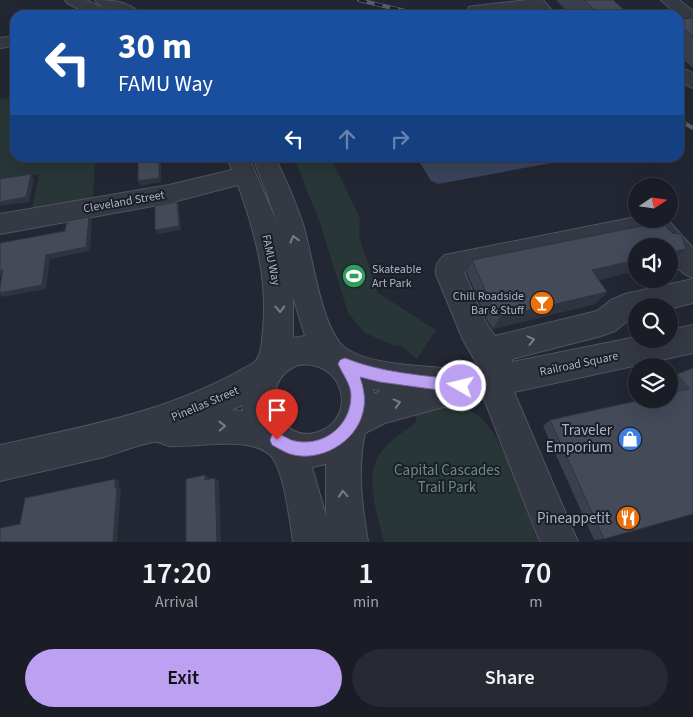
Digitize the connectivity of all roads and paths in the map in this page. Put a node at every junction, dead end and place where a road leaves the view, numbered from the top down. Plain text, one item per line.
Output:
1 (73, 0) edge
2 (103, 0) edge
3 (668, 0) edge
4 (94, 10) edge
5 (122, 10) edge
6 (484, 10) edge
7 (542, 10) edge
8 (681, 10) edge
9 (249, 163) edge
10 (0, 224) edge
11 (693, 267) edge
12 (693, 291) edge
13 (693, 339) edge
14 (337, 359) junction
15 (270, 369) junction
16 (495, 373) junction
17 (461, 386) junction
18 (350, 424) junction
19 (139, 431) junction
20 (278, 440) junction
21 (0, 463) edge
22 (312, 542) edge
23 (350, 542) edge
24 (559, 542) edge

1 - 4 street
2 - 5 street
3 - 8 street
6 - 7 street
9 - 10 street, Cleveland Street
14 -> 9 street
9 -> 15 street, FAMU Way
11 - 16 street
16 -> 12 street
13 - 16 street, Railroad Square
14 - 15 street
14 - 17 street, Railroad Square
14 - 18 street
15 - 19 street, Pinellas Street
15 - 20 street, FAMU Way
16 - 17 street, Railroad Square
16 - 24 street
18 -> 17 street, Railroad Square
18 - 20 street
23 -> 18 street
19 -> 20 street, Pinellas Street
19 - 21 street, Pinellas Street
20 - 22 street, FAMU Way

